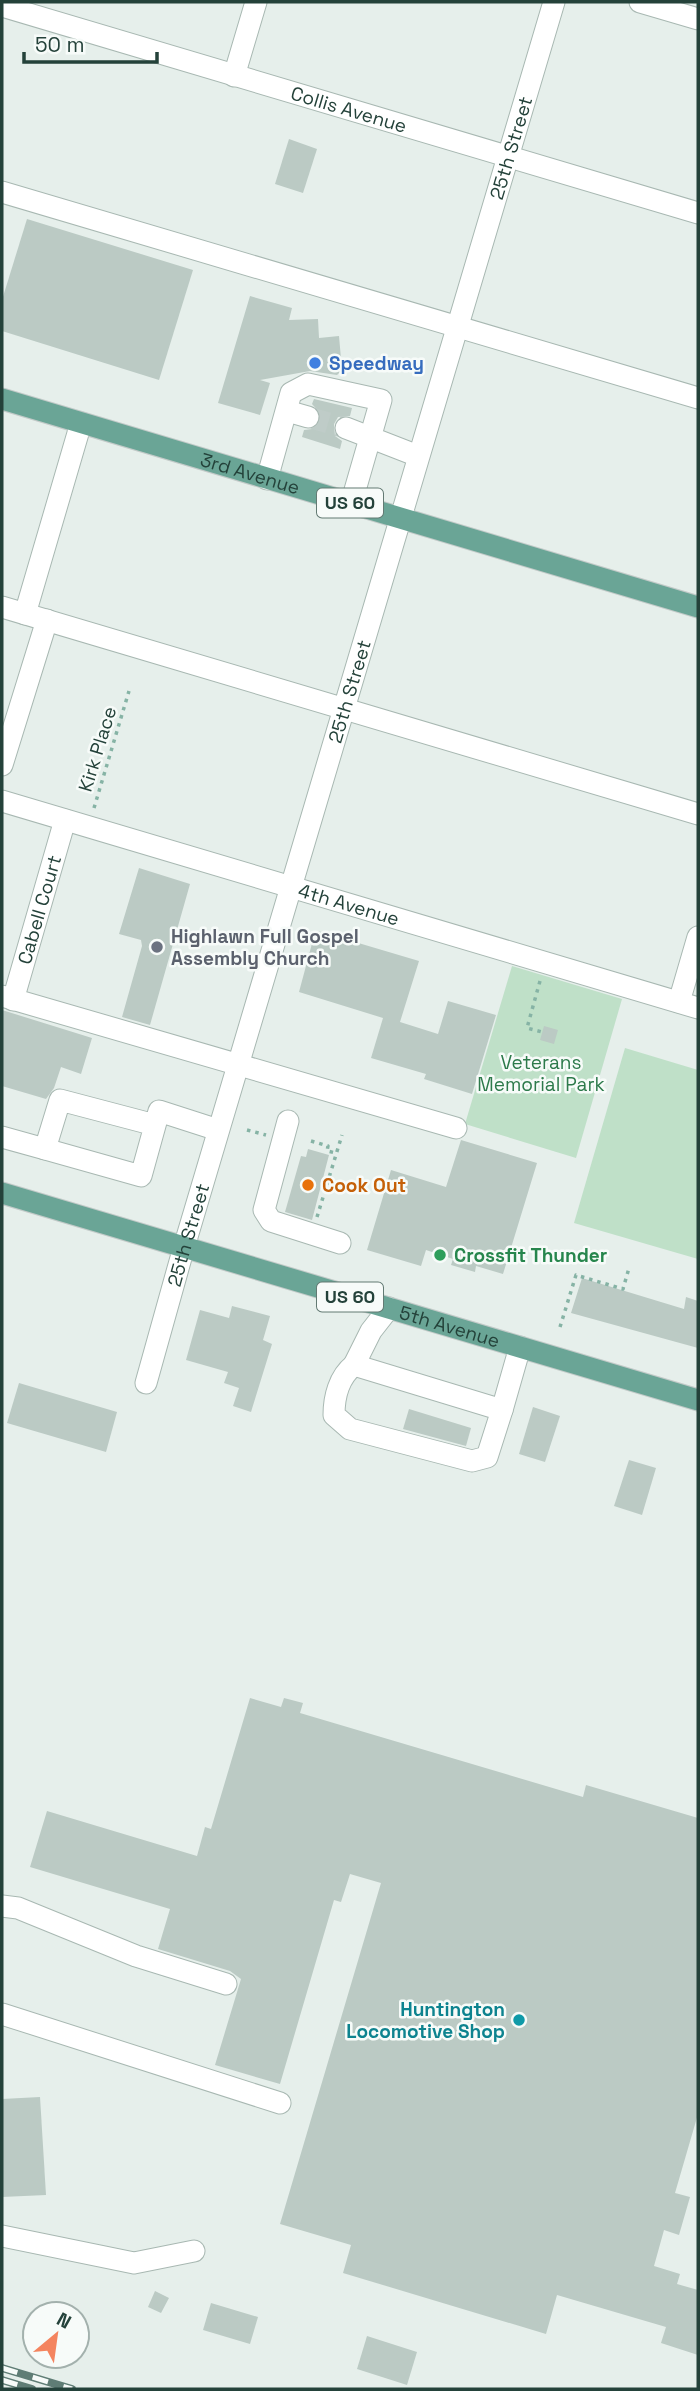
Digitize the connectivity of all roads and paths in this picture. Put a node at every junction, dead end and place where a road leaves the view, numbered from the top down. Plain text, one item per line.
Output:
1 (256, 2) edge
2 (554, 2) edge
3 (640, 2) edge
4 (2, 6) edge
5 (698, 19) edge
6 (234, 76) junction
7 (508, 157) junction
8 (2, 192) edge
9 (698, 213) edge
10 (457, 328) junction
11 (698, 398) edge
12 (2, 399) edge
13 (286, 411) junction
14 (308, 417) tunnel mouth
15 (81, 423) junction
16 (346, 428) tunnel mouth
17 (371, 435) junction
18 (418, 456) junction
19 (267, 479) junction
20 (351, 504) junction
21 (400, 518) junction
22 (2, 607) edge
23 (698, 607) edge
24 (25, 614) junction
25 (47, 620) junction
26 (129, 691) dead end
27 (343, 708) junction
28 (2, 765) edge
29 (2, 801) edge
30 (92, 814) dead end
31 (698, 814) edge
32 (65, 820) junction
33 (292, 886) junction
34 (698, 937) edge
35 (541, 975) dead end
36 (8, 998) edge
37 (689, 1005) edge
38 (542, 1032) dead end
39 (238, 1065) junction
40 (288, 1121) dead end
41 (155, 1125) junction
42 (456, 1128) dead end
43 (218, 1130) junction
44 (247, 1130) dead end
45 (342, 1135) dead end
46 (272, 1136) dead end
47 (311, 1141) dead end
48 (3, 1144) edge
49 (45, 1149) junction
50 (336, 1153) junction
51 (2, 1193) edge
52 (315, 1225) dead end
53 (340, 1243) dead end
54 (184, 1247) junction
55 (629, 1268) dead end
56 (389, 1308) junction
57 (560, 1327) dead end
58 (520, 1347) junction
59 (354, 1365) junction
60 (146, 1383) dead end
61 (698, 1400) edge
62 (502, 1410) junction
63 (2, 1906) edge
64 (226, 1984) dead end
65 (2, 2014) edge
66 (280, 2103) dead end
67 (2, 2236) edge
68 (194, 2251) dead end

1 - 6 street
2 - 7 street, 25th Street
3 - 5 street
4 - 6 street, Collis Avenue
6 - 7 street, Collis Avenue
7 - 9 street, Collis Avenue
7 - 10 street, 25th Street
8 - 10 street
10 - 11 street
10 - 18 street, 25th Street
12 - 15 main road, 3rd Avenue / US 60
13 - 14 street
13 - 17 street
13 - 19 street
15 - 19 main road, 3rd Avenue / US 60
15 - 24 street
16 - 17 street
17 - 18 street
17 - 20 street
18 - 21 street, 25th Street
19 - 20 main road, 3rd Avenue / US 60
20 - 21 main road, 3rd Avenue / US 60
21 - 23 main road, 3rd Avenue / US 60
21 - 27 street, 25th Street
22 - 24 street
24 - 25 street
25 - 27 street
25 - 28 street
26 - 30 path, Kirk Place
27 - 31 street
27 - 33 street, 25th Street
29 - 32 street, 4th Avenue
32 - 33 street, 4th Avenue
32 - 36 street, Cabell Court
33 - 37 street, 4th Avenue
33 - 39 street, 25th Street
34 - 37 street
35 - 38 path
36 - 39 street
39 - 42 street
39 - 43 street, 25th Street
40 - 53 street
41 - 43 street
41 - 49 street
41 - 49 street
43 - 54 street, 25th Street
44 - 46 path
45 - 50 path
47 - 50 path
48 - 49 street
50 - 52 path
51 - 54 main road, 5th Avenue / US 60
54 - 56 main road, 5th Avenue / US 60
54 - 60 street, 25th Street
55 - 57 path
56 - 58 main road, 5th Avenue / US 60
56 - 59 street
58 - 61 main road, 5th Avenue / US 60
58 - 62 street
59 - 62 street
59 - 62 street
63 - 64 street
65 - 66 street
67 - 68 street

